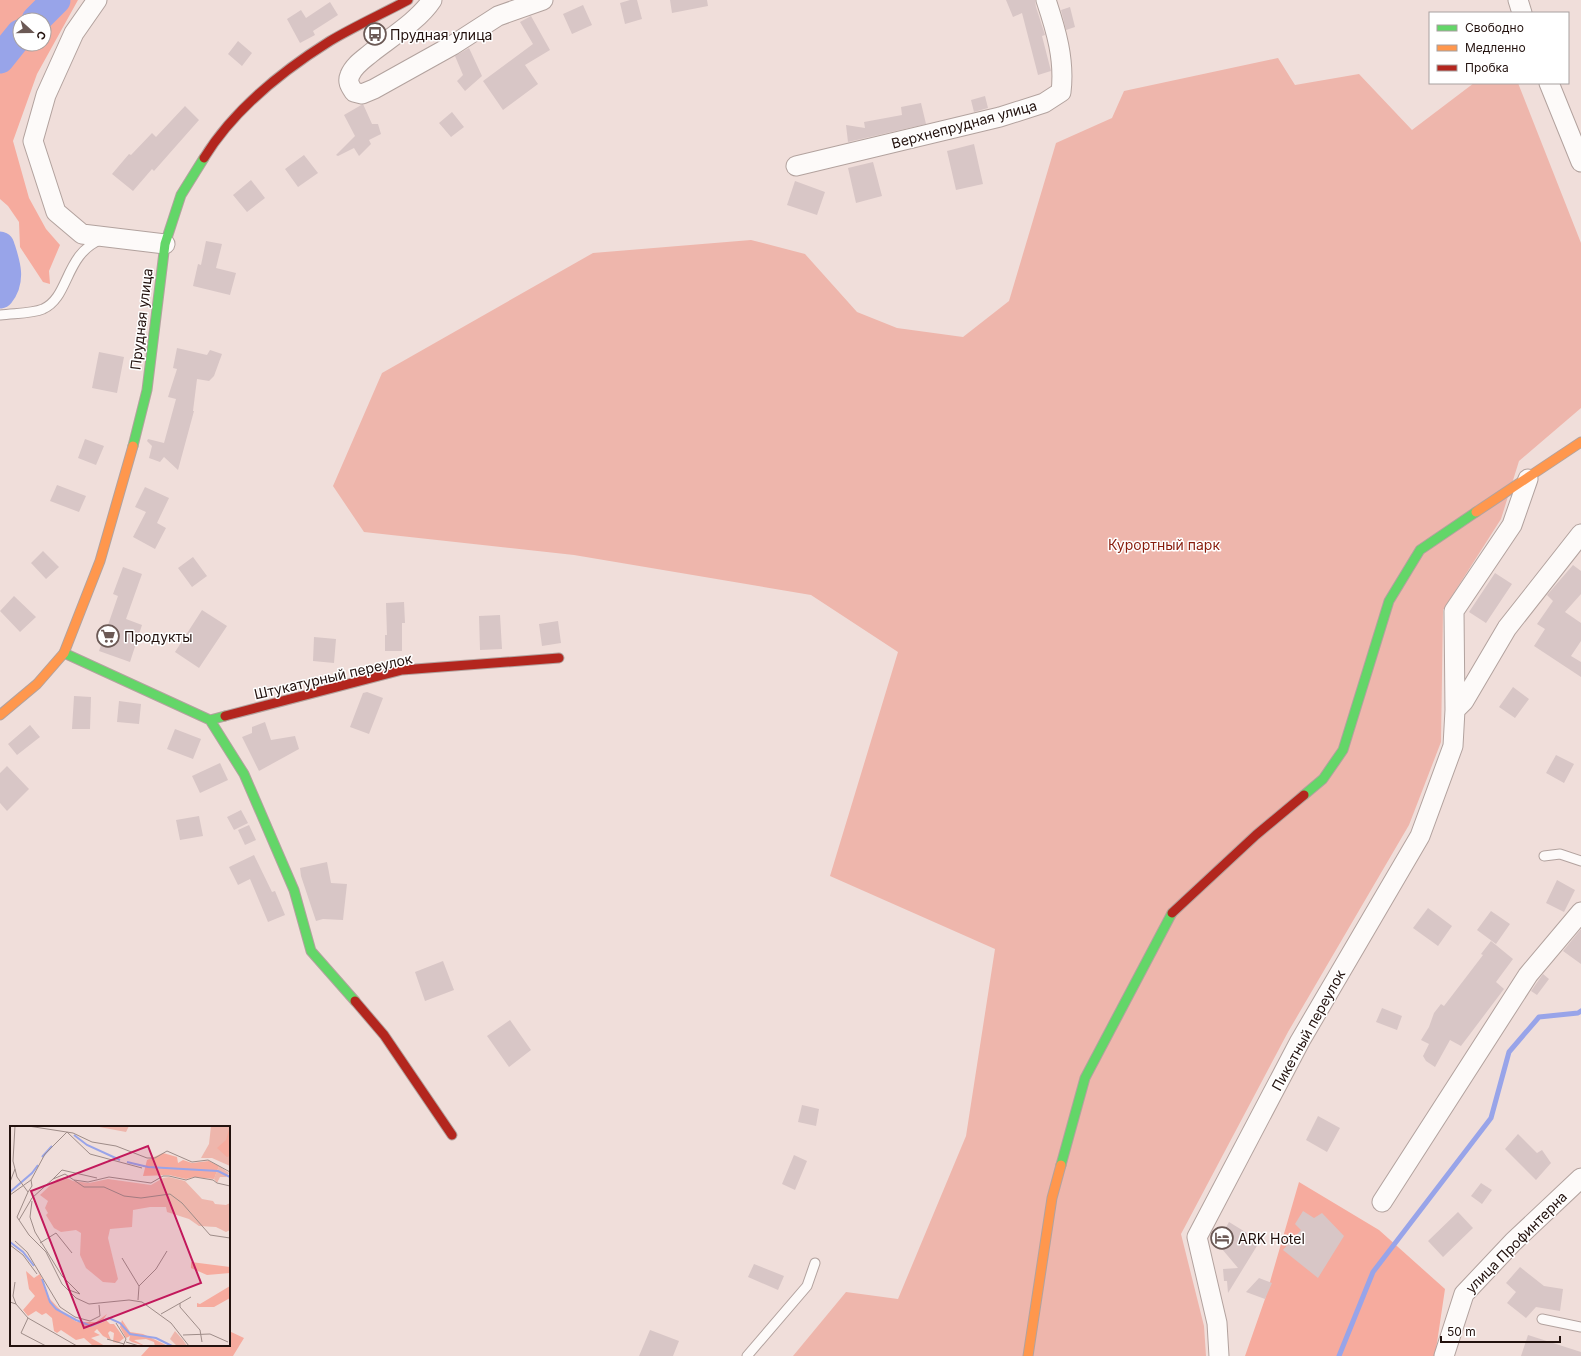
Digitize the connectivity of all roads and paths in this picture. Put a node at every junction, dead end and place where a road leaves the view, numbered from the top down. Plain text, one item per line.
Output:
1 (97, 0) edge
2 (408, 0) edge
3 (432, 0) edge
4 (544, 0) edge
5 (1046, 0) edge
6 (1518, 0) edge
7 (1522, 12) edge
8 (1549, 84) edge
9 (1581, 162) edge
10 (796, 166) dead end
11 (109, 237) junction
12 (164, 244) junction
13 (0, 315) edge
14 (1581, 442) edge
15 (1528, 479) junction
16 (1581, 534) edge
17 (64, 652) junction
18 (559, 658) dead end
19 (1455, 710) junction
20 (0, 714) edge
21 (210, 720) junction
22 (1544, 856) dead end
23 (1581, 861) edge
24 (1581, 912) edge
25 (452, 1135) dead end
26 (1581, 1178) edge
27 (1382, 1202) dead end
28 (816, 1262) dead end
29 (1542, 1319) dead end
30 (1581, 1327) edge
31 (747, 1356) edge
32 (1028, 1356) edge
33 (1219, 1356) edge
34 (1444, 1356) edge

1 - 11 street
2 - 12 street, Прудная улица
3 - 4 street
5 - 10 street, Верхнепрудная улица
6 - 7 street
8 - 9 street
11 - 12 street
11 - 13 lane
12 - 17 street, Прудная улица
14 - 15 street
15 - 19 street, Пикетный переулок
15 - 32 street
16 - 19 street
17 - 20 street, Прудная улица
17 - 21 street
18 - 21 street, Штукатурный переулок
19 - 33 street, Пикетный переулок
21 - 25 street
22 - 23 lane
24 - 27 street
26 - 34 street, улица Профинтерна
28 - 31 lane
29 - 30 lane

